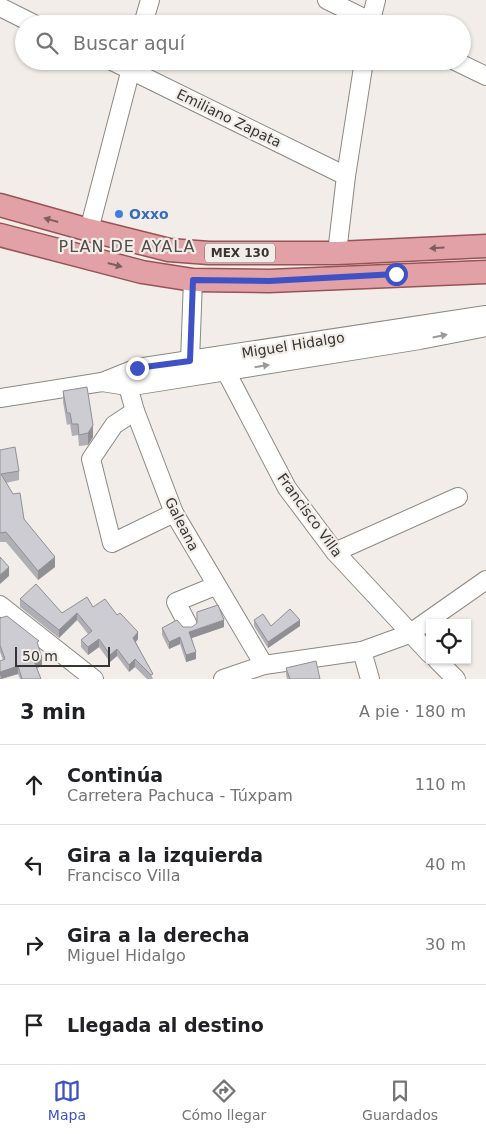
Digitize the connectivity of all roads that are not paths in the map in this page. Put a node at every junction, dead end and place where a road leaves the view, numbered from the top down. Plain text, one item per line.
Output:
1 (150, 0) edge
2 (327, 0) edge
3 (376, 0) edge
4 (0, 7) edge
5 (16, 15) edge
6 (146, 15) edge
7 (356, 15) edge
8 (373, 15) edge
9 (471, 69) edge
10 (131, 70) edge
11 (140, 70) edge
12 (363, 70) edge
13 (486, 76) edge
14 (346, 176) junction
15 (0, 205) edge
16 (89, 230) junction
17 (0, 235) edge
18 (486, 246) edge
19 (337, 253) junction
20 (486, 272) edge
21 (193, 280) junction
22 (486, 315) edge
23 (486, 327) edge
24 (401, 336) junction
25 (222, 365) junction
26 (192, 369) junction
27 (126, 379) junction
28 (0, 398) edge
29 (135, 411) junction
30 (458, 496) dead end
31 (174, 513) junction
32 (335, 552) junction
33 (486, 580) edge
34 (215, 586) junction
35 (0, 604) edge
36 (188, 625) edge
37 (409, 634) junction
38 (426, 650) edge
39 (362, 651) junction
40 (441, 664) edge
41 (264, 665) junction
42 (94, 679) edge
43 (223, 679) edge
44 (370, 679) edge
45 (456, 679) edge

1 - 6 street
2 - 7 street
3 - 8 street
4 - 5 street
9 - 13 street
10 - 16 street
11 - 14 street, Emiliano Zapata
12 - 14 street
14 - 19 street
16 -> 15 main road, MEX 130
16 - 19 main road, MEX 130
17 -> 21 main road, MEX 130
18 -> 19 main road, MEX 130
20 - 21 main road, MEX 130
21 - 26 street
22 - 24 street, Miguel Hidalgo
24 -> 23 street, Miguel Hidalgo
24 - 25 street, Miguel Hidalgo
25 - 26 street, Miguel Hidalgo
25 - 32 street, Francisco Villa
26 - 27 street, Miguel Hidalgo
27 - 28 street, Miguel Hidalgo
27 - 29 street, Galeana
29 - 31 street, Galeana
29 - 31 street
30 - 32 street
31 - 34 street, Galeana
32 - 37 street, Francisco Villa
33 - 37 street
34 - 36 street
34 - 41 street, Galeana
35 - 42 street
37 - 38 street, Francisco Villa
37 - 39 street
39 - 41 street
39 - 44 street
40 - 45 street
41 - 43 street

